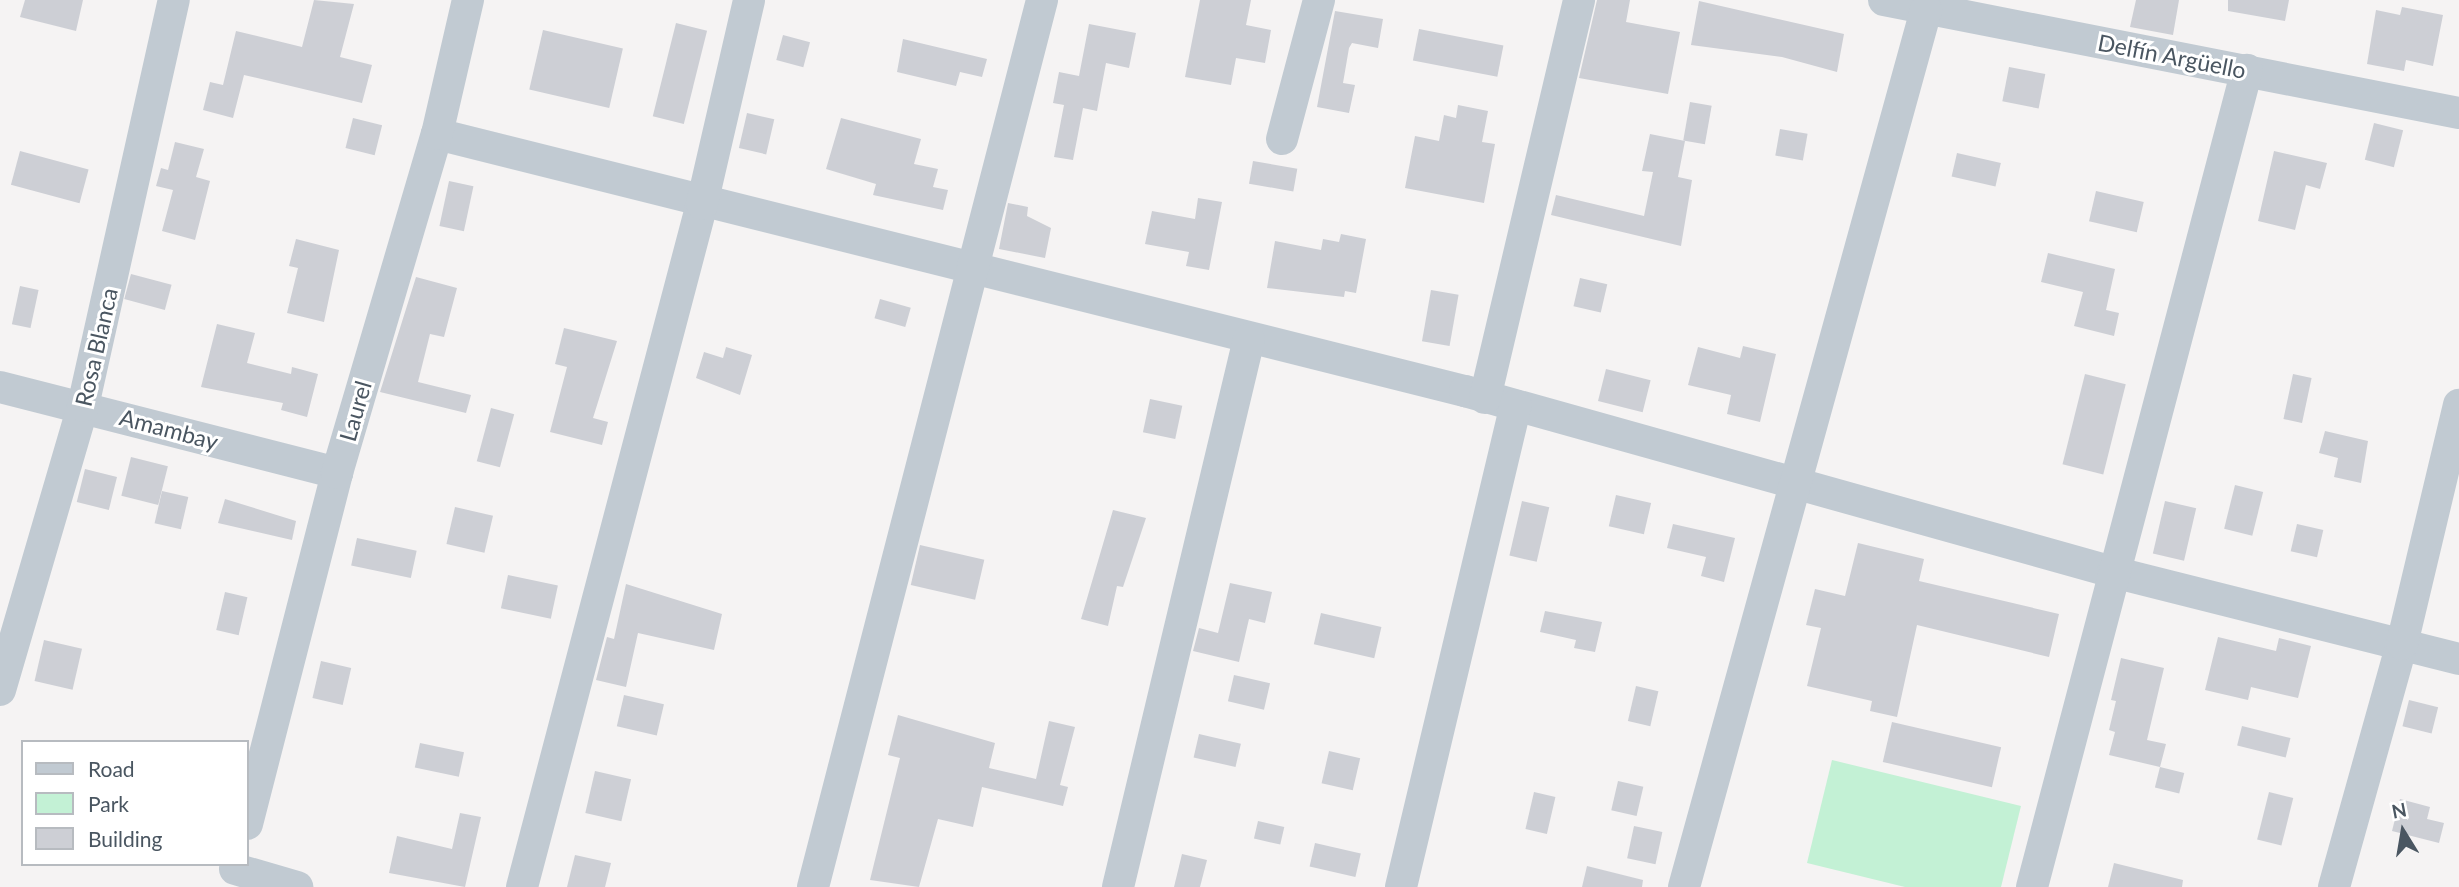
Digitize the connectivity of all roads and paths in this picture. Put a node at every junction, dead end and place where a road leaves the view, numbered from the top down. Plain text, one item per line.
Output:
1 (174, 0) edge
2 (468, 0) edge
3 (750, 0) edge
4 (1042, 0) edge
5 (1319, 0) edge
6 (1579, 0) edge
7 (1884, 0) edge
8 (1926, 10) junction
9 (2247, 70) junction
10 (2459, 113) edge
11 (437, 134) junction
12 (1282, 139) dead end
13 (702, 204) junction
14 (977, 267) junction
15 (1248, 339) junction
16 (0, 387) edge
17 (1485, 398) junction
18 (2459, 404) edge
19 (83, 406) junction
20 (1516, 406) junction
21 (337, 473) junction
22 (1793, 486) junction
23 (2113, 572) junction
24 (2402, 644) junction
25 (2459, 659) edge
26 (0, 690) edge
27 (248, 820) edge
28 (234, 873) edge
29 (297, 887) edge
30 (522, 887) edge
31 (813, 887) edge
32 (1118, 887) edge
33 (1401, 887) edge
34 (1685, 887) edge
35 (2032, 887) edge
36 (2334, 887) edge

1 - 19 street, Rosa Blanca
2 - 11 street, Laurel
3 - 13 street
4 - 14 street
5 - 12 street
6 - 17 street
7 - 8 street, Delfín Argüello
8 - 9 street, Delfín Argüello
8 - 22 street
9 - 10 street, Delfín Argüello
9 - 23 street
11 - 13 street
11 - 21 street, Laurel
13 - 14 street
13 - 30 street
14 - 15 street
14 - 31 street
15 - 17 street
15 - 32 street
16 - 19 street, Amambay
17 - 20 street
18 - 24 street
19 - 21 street, Amambay
19 - 26 street, Rosa Blanca
20 - 22 street
20 - 33 street
21 - 27 street, Laurel
22 - 23 street
22 - 34 street
23 - 24 street
23 - 35 street
24 - 25 street
24 - 36 street
28 - 29 street

